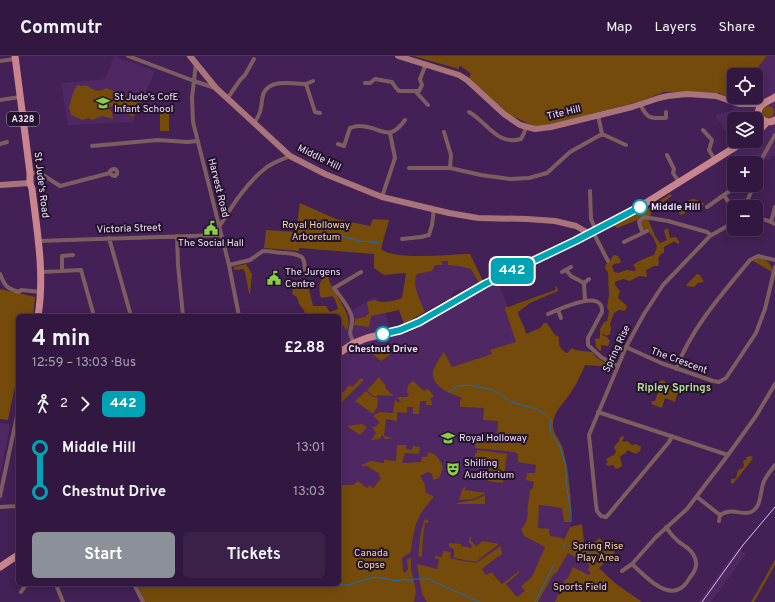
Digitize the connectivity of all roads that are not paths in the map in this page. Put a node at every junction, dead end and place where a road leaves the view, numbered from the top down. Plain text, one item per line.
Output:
1 (128, 56) edge
2 (190, 56) edge
3 (398, 56) edge
4 (15, 58) edge
5 (254, 59) dead end
6 (0, 61) edge
7 (196, 63) junction
8 (426, 64) junction
9 (194, 81) junction
10 (313, 81) dead end
11 (306, 84) junction
12 (365, 84) dead end
13 (216, 88) junction
14 (416, 92) junction
15 (20, 97) junction
16 (775, 97) edge
17 (228, 99) junction
18 (0, 100) edge
19 (640, 104) junction
20 (428, 105) dead end
21 (775, 105) edge
22 (763, 106) junction
23 (469, 112) dead end
24 (666, 112) dead end
25 (320, 113) dead end
26 (598, 115) junction
27 (405, 120) dead end
28 (771, 122) edge
29 (254, 123) junction
30 (526, 127) junction
31 (763, 128) edge
32 (703, 130) dead end
33 (444, 132) dead end
34 (390, 133) junction
35 (602, 134) junction
36 (775, 136) edge
37 (198, 141) junction
38 (7, 142) dead end
39 (0, 144) edge
40 (338, 144) dead end
41 (626, 145) dead end
42 (92, 146) dead end
43 (728, 148) edge
44 (732, 148) edge
45 (667, 155) dead end
46 (290, 156) junction
47 (763, 157) edge
48 (714, 158) junction
49 (409, 168) dead end
50 (450, 168) junction
51 (110, 173) dead end
52 (30, 174) junction
53 (679, 182) junction
54 (30, 183) junction
55 (0, 185) edge
56 (590, 191) dead end
57 (728, 192) edge
58 (724, 195) junction
59 (382, 197) junction
60 (727, 200) edge
61 (775, 206) edge
62 (707, 207) dead end
63 (434, 209) junction
64 (763, 220) edge
65 (773, 223) edge
66 (569, 225) junction
67 (727, 226) edge
68 (219, 227) junction
69 (593, 232) junction
70 (221, 234) junction
71 (712, 235) junction
72 (177, 236) junction
73 (109, 238) junction
74 (583, 238) junction
75 (402, 239) dead end
76 (38, 241) junction
77 (624, 242) dead end
78 (73, 255) dead end
79 (775, 260) edge
80 (608, 261) dead end
81 (229, 265) junction
82 (571, 267) dead end
83 (775, 267) edge
84 (62, 271) junction
85 (41, 272) junction
86 (361, 272) dead end
87 (0, 274) edge
88 (305, 275) dead end
89 (589, 279) dead end
90 (584, 283) junction
91 (41, 292) junction
92 (585, 301) junction
93 (558, 310) junction
94 (38, 314) edge
95 (93, 314) edge
96 (130, 314) edge
97 (183, 314) edge
98 (239, 314) edge
99 (548, 314) dead end
100 (561, 318) dead end
101 (354, 343) junction
102 (626, 348) junction
103 (341, 352) edge
104 (617, 366) junction
105 (676, 369) junction
106 (775, 384) edge
107 (598, 412) junction
108 (16, 420) edge
109 (672, 436) junction
110 (728, 455) junction
111 (775, 465) edge
112 (0, 495) edge
113 (697, 497) junction
114 (16, 506) edge
115 (0, 507) edge
116 (720, 515) junction
117 (719, 521) dead end
118 (666, 527) junction
119 (16, 556) edge
120 (632, 564) junction
121 (0, 567) edge
122 (622, 571) dead end
123 (24, 586) edge
124 (57, 586) edge
125 (135, 586) edge
126 (21, 592) dead end
127 (63, 602) edge
128 (143, 602) edge

1 - 9 street
2 - 7 street, Middle Hill
3 - 8 street, Tite Hill
4 - 6 street
4 - 15 main road, St Jude's Road / A328
5 - 17 street
7 - 9 street, Harvest Road
7 - 13 street, Middle Hill
8 - 14 street
8 - 30 street, Tite Hill
9 - 13 street
9 - 37 street, Harvest Road
10 - 11 street
11 - 25 street
11 - 29 street
12 - 14 street
13 - 17 street, Middle Hill
14 - 20 street
15 - 18 street
15 - 52 main road, St Jude's Road / A328
16 - 22 main road
17 - 29 street, Middle Hill
19 - 22 street, Tite Hill
19 - 24 street
19 - 26 street, Tite Hill
21 - 22 main road
22 - 28 main road
23 - 30 street
26 - 30 street, Tite Hill
26 - 35 street
27 - 34 street
28 - 31 main road
29 - 46 street, Middle Hill
32 - 48 street
33 - 50 street
34 - 40 street
34 - 59 street
35 - 41 street
35 - 50 street
36 - 47 street
37 - 42 street
37 - 68 street, Harvest Road
38 - 39 street
43 - 48 main road
44 - 48 main road
45 - 53 street
46 - 59 street, Middle Hill
46 - 68 street
48 - 53 main road
49 - 50 street
51 - 52 street
52 - 54 main road, St Jude's Road / A328
53 - 69 main road
54 - 55 street
54 - 76 main road, St Jude's Road / A328
56 - 69 street
57 - 58 street
58 - 60 street
58 - 62 street
59 - 63 street, Middle Hill
61 - 65 street
63 - 66 street, Middle Hill
63 - 75 street
64 - 65 street
66 - 69 street, Middle Hill
66 - 74 street
67 - 71 street, Spring Rise
68 - 70 street, Harvest Road
69 - 74 main road
69 - 80 street
70 - 72 street, Victoria Street
70 - 81 street, Harvest Road
71 - 77 street
71 - 102 street, Spring Rise
72 - 73 street, Victoria Street
72 - 97 street
73 - 76 street, Victoria Street
73 - 96 street
74 - 101 main road
76 - 85 main road, St Jude's Road / A328
78 - 84 street
79 - 105 street
81 - 88 street
81 - 98 street, Harvest Road
82 - 90 street
83 - 105 street, The Crescent
84 - 85 street
84 - 95 street
85 - 91 main road, St Jude's Road / A328
86 - 101 street
87 - 91 street
89 - 90 street
90 - 92 street
91 - 94 main road, St Jude's Road / A328
92 - 93 street
92 - 104 street
93 - 99 street
93 - 100 street
101 - 103 main road
102 - 104 street, Spring Rise
102 - 105 street, The Crescent
104 - 107 street, Spring Rise
106 - 110 street
107 - 109 street
107 - 109 street, Spring Rise
108 - 112 street
109 - 110 street
110 - 113 street
111 - 116 street
113 - 116 street
113 - 118 street
114 - 115 street
116 - 117 street
118 - 120 street
118 - 120 street
119 - 121 main road
120 - 122 street
123 - 126 street
124 - 127 street
125 - 128 street

